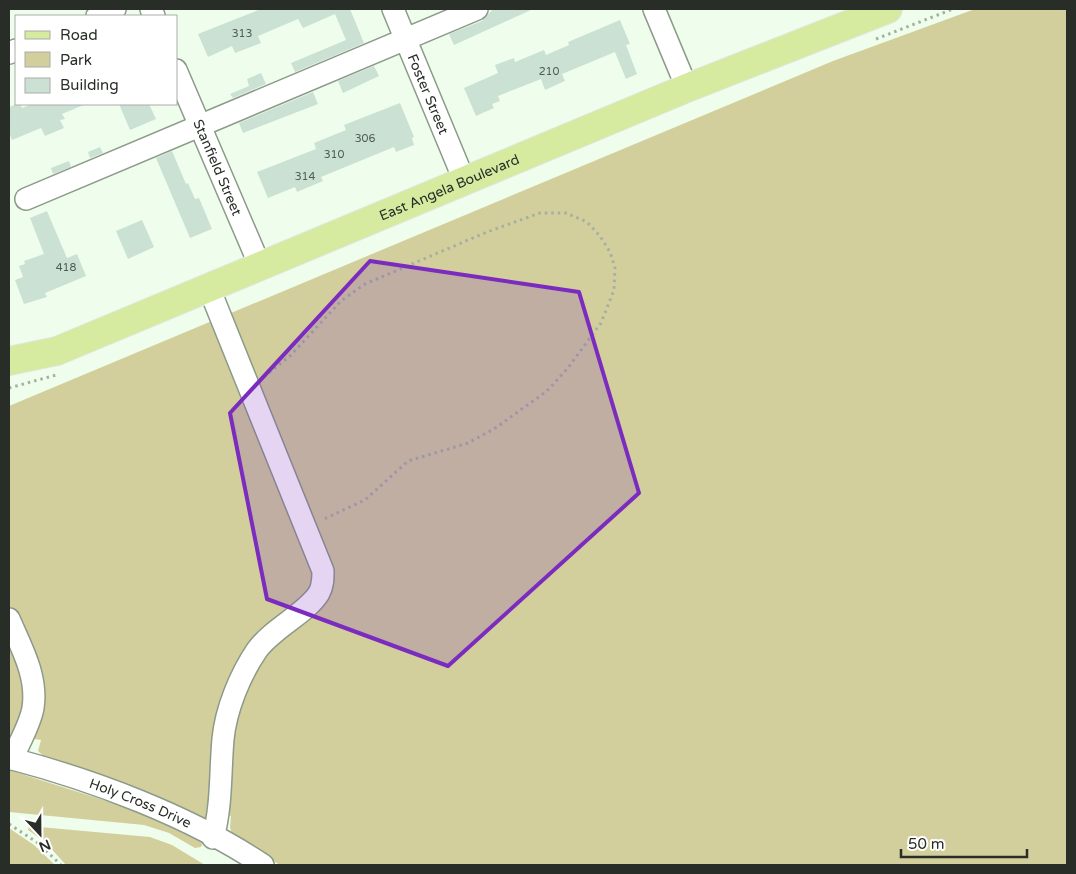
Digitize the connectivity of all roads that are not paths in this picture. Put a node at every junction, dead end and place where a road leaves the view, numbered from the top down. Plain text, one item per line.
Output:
1 (115, 9) edge
2 (393, 9) edge
3 (477, 9) edge
4 (654, 9) edge
5 (888, 9) edge
6 (100, 15) edge
7 (406, 39) junction
8 (178, 75) edge
9 (687, 88) junction
10 (200, 125) junction
11 (464, 180) junction
12 (26, 199) dead end
13 (260, 266) junction
14 (209, 288) junction
15 (9, 361) edge
16 (10, 628) edge
17 (10, 758) edge
18 (214, 838) junction
19 (263, 865) edge

1 - 6 street
2 - 7 street, Foster Street
3 - 7 street
4 - 9 street
5 - 9 main road, East Angela Boulevard
7 - 10 street
7 - 11 street, Foster Street
8 - 10 street, Stanfield Street
9 - 11 main road, East Angela Boulevard
10 - 12 street
10 - 13 street, Stanfield Street
11 - 13 main road, East Angela Boulevard
13 - 14 main road, East Angela Boulevard
14 - 15 main road, East Angela Boulevard
14 - 18 street
16 - 17 street
17 - 18 street, Holy Cross Drive
18 - 19 street, Holy Cross Drive

